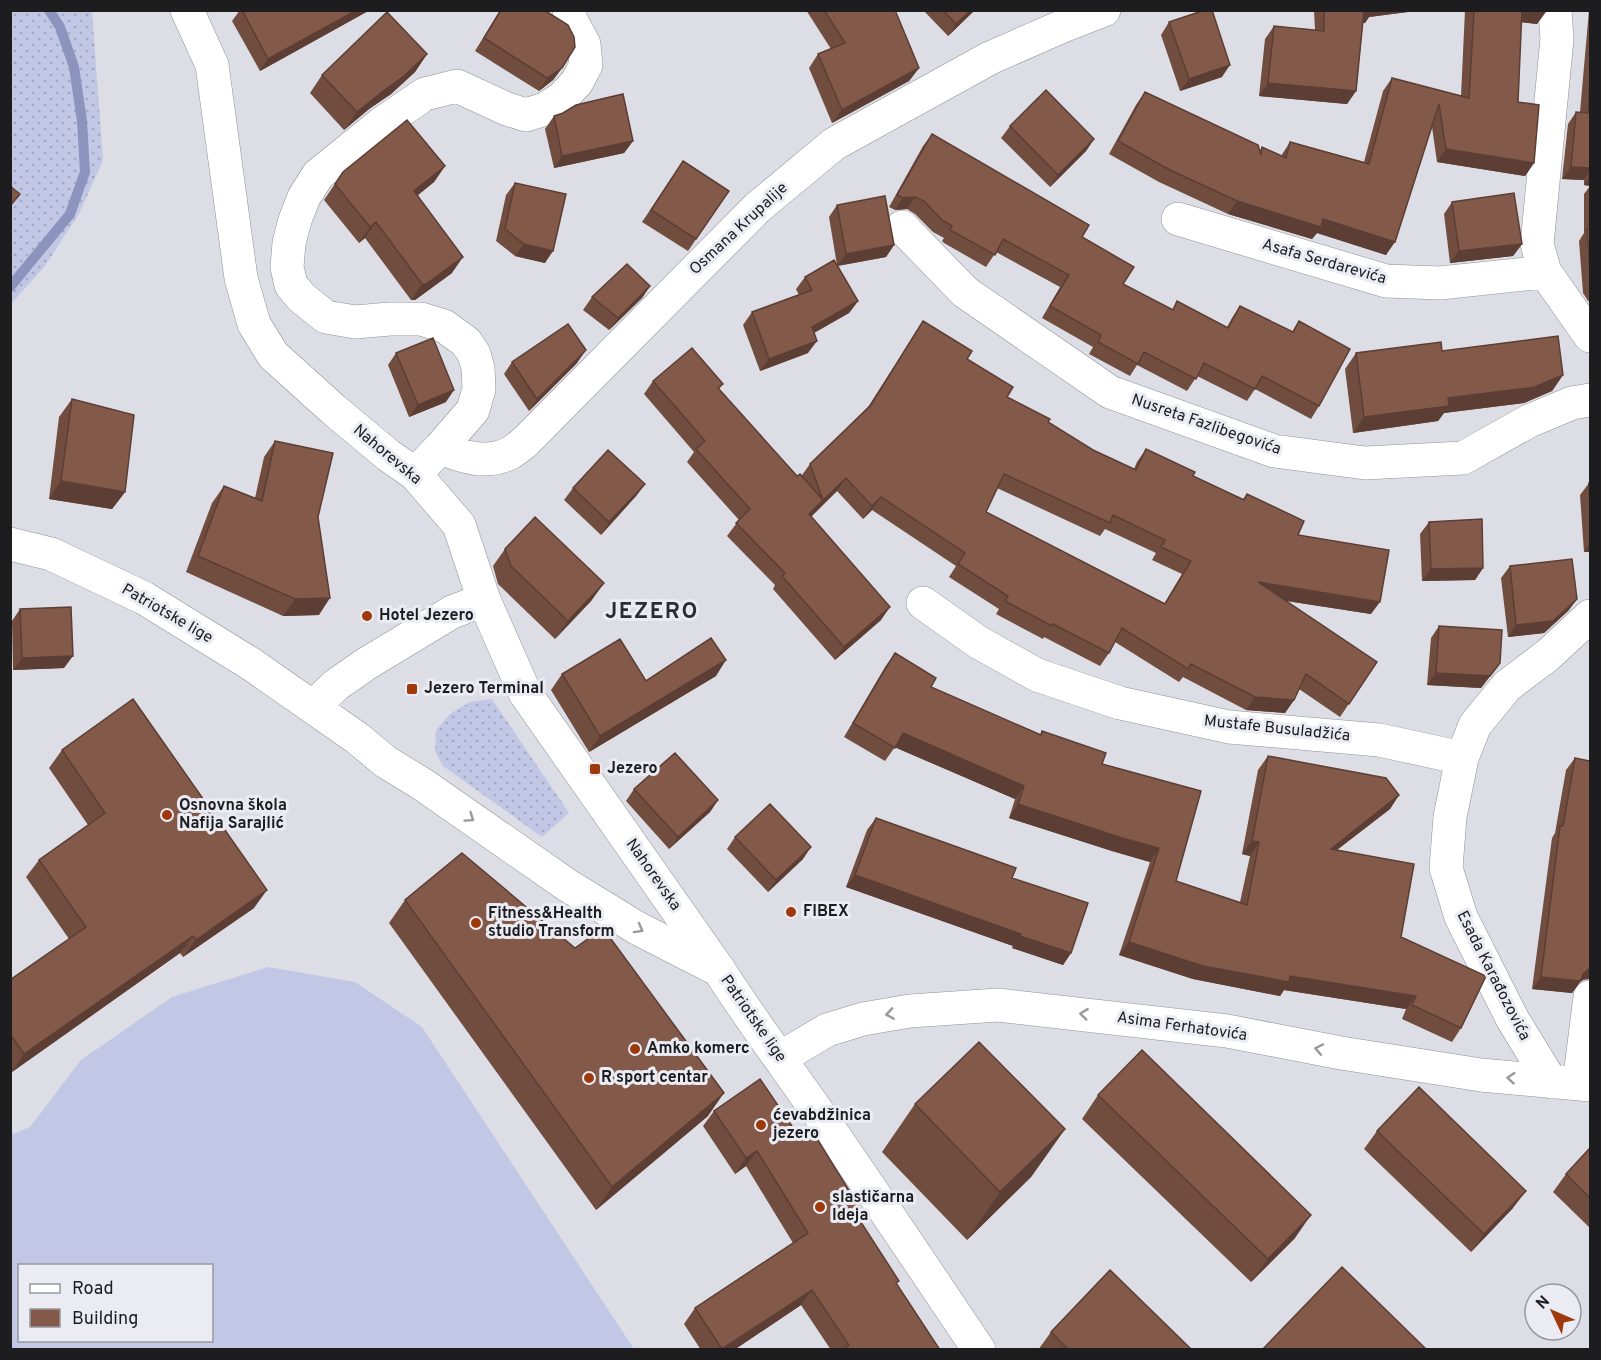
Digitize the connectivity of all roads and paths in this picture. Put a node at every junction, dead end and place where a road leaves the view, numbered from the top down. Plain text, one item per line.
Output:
1 (187, 10) edge
2 (569, 10) edge
3 (1104, 10) edge
4 (1556, 10) edge
5 (1179, 219) dead end
6 (902, 227) dead end
7 (1545, 272) junction
8 (1590, 336) edge
9 (1590, 400) edge
10 (440, 448) junction
11 (415, 474) junction
12 (10, 544) edge
13 (484, 600) junction
14 (923, 603) dead end
15 (1590, 616) edge
16 (313, 707) junction
17 (1462, 758) junction
18 (719, 970) junction
19 (1590, 997) edge
20 (780, 1058) junction
21 (1573, 1084) edge
22 (979, 1350) edge

1 - 11 street, Nahorevska
2 - 10 street
3 - 10 street, Osmana Krupalije
4 - 7 street
5 - 7 street, Asafa Serdarevića
6 - 9 street, Nusreta Fazlibegovića
7 - 8 street
10 - 11 street
11 - 13 street, Nahorevska
12 - 16 street, Patriotske lige
13 - 16 street
13 - 18 street, Nahorevska
14 - 17 street, Mustafe Busuladžića
15 - 17 street
16 -> 18 street, Patriotske lige
17 - 21 street, Esada Karađozovića
18 - 20 street, Patriotske lige
19 - 21 street
21 -> 20 street, Asima Ferhatovića
20 - 22 street, Patriotske lige

